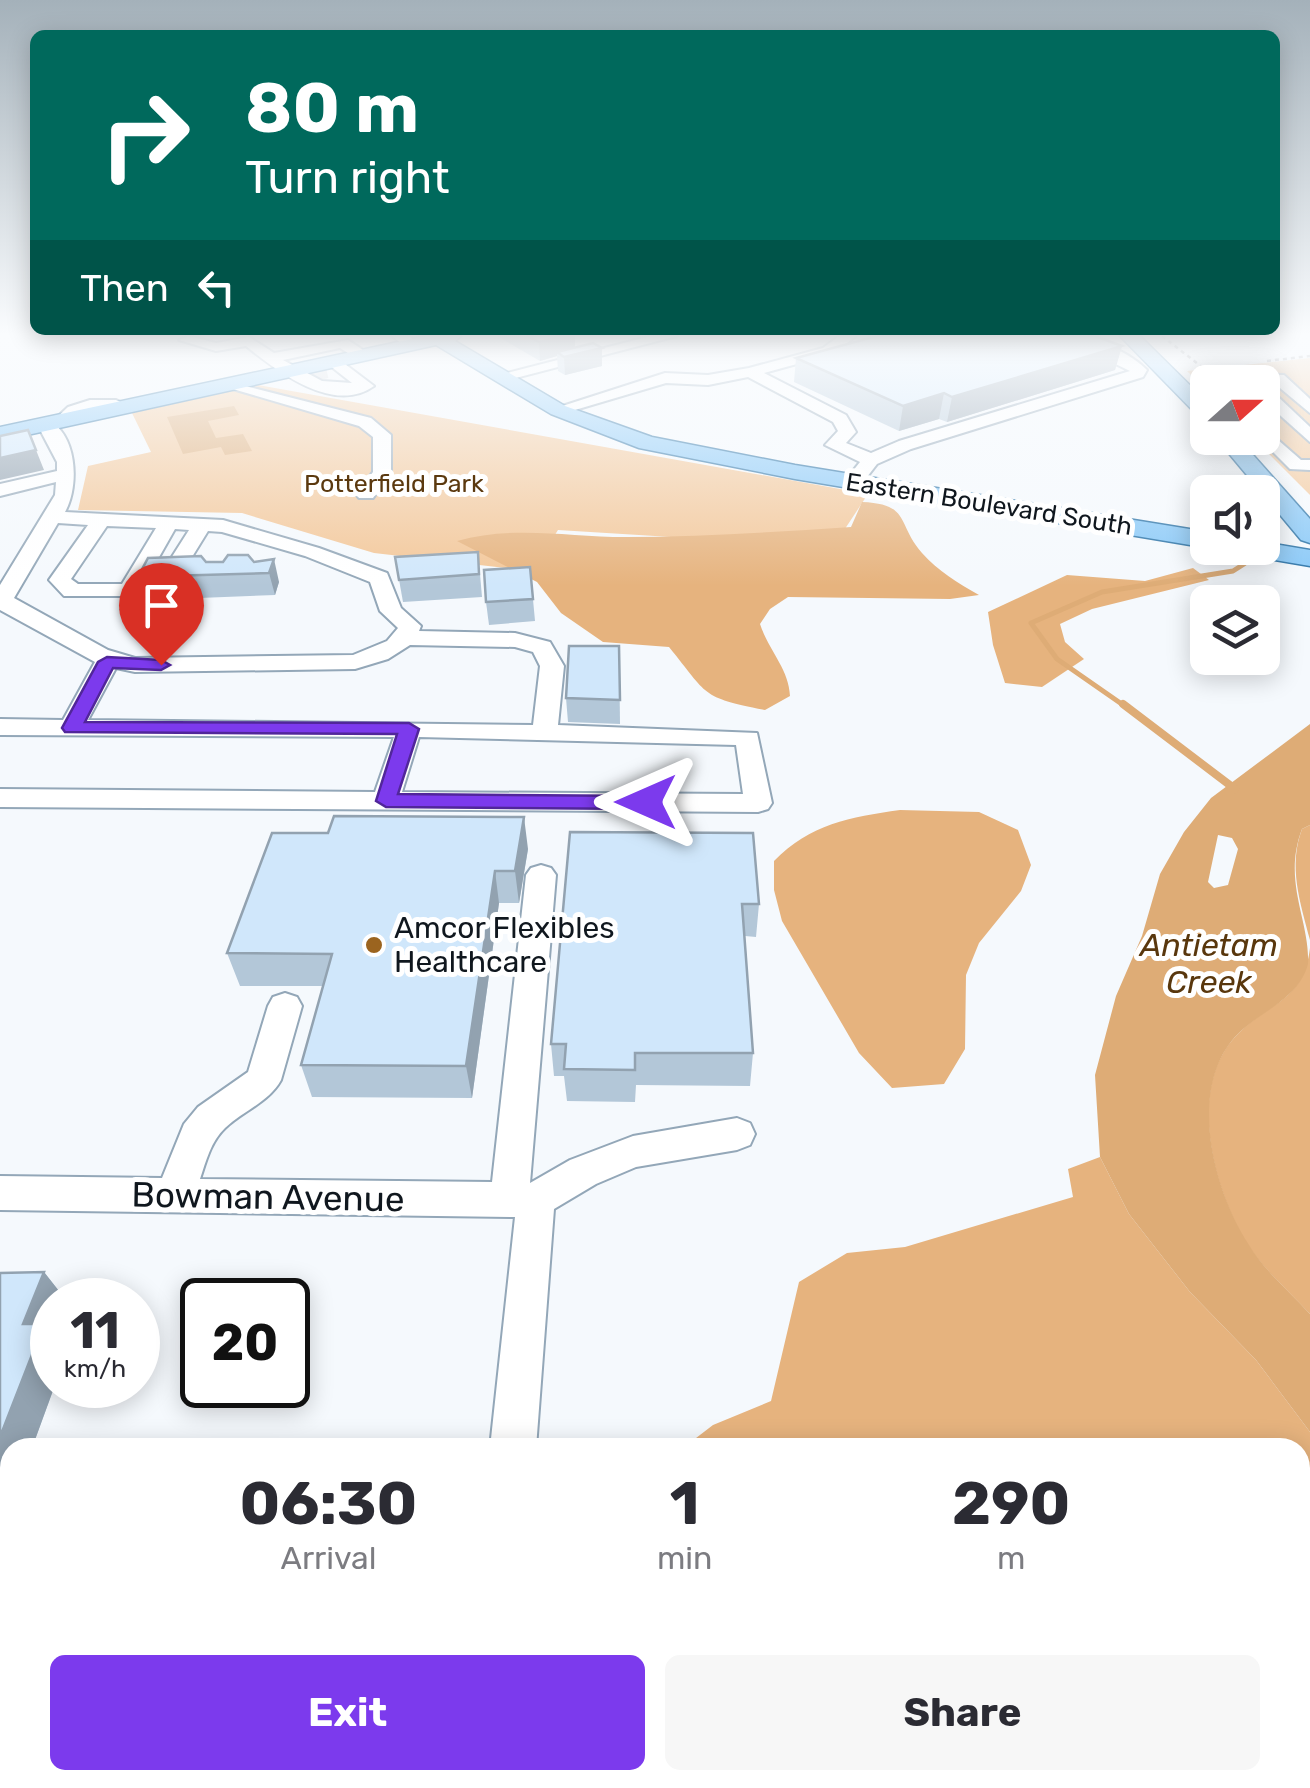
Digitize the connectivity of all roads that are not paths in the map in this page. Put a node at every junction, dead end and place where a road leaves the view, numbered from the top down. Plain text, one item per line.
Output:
1 (80, 419) edge
2 (356, 419) edge
3 (581, 419) edge
4 (840, 419) edge
5 (991, 419) edge
6 (1302, 420) edge
7 (54, 427) junction
8 (0, 434) edge
9 (1310, 437) edge
10 (0, 449) edge
11 (1280, 449) edge
12 (1242, 455) edge
13 (872, 460) junction
14 (1310, 465) edge
15 (67, 474) junction
16 (1259, 475) edge
17 (1310, 476) edge
18 (1280, 477) edge
19 (854, 482) junction
20 (0, 490) edge
21 (366, 494) dead end
22 (1280, 499) edge
23 (54, 518) junction
24 (102, 519) junction
25 (170, 522) junction
26 (203, 524) junction
27 (1308, 531) edge
28 (1190, 537) edge
29 (38, 544) junction
30 (1280, 553) edge
31 (0, 554) edge
32 (1280, 558) edge
33 (1310, 558) edge
34 (1310, 570) edge
35 (172, 574) edge
36 (1, 602) edge
37 (406, 638) junction
38 (107, 662) junction
39 (0, 727) edge
40 (72, 728) junction
41 (409, 729) junction
42 (545, 732) junction
43 (0, 798) edge
44 (386, 801) junction
45 (541, 875) dead end
46 (284, 1006) dead end
47 (737, 1134) dead end
48 (175, 1195) junction
49 (3, 1198) edge
50 (522, 1200) junction
51 (514, 1438) edge

1 - 7 main road
2 - 21 street
3 - 19 main road, Eastern Boulevard South
4 - 13 street
5 - 13 street
6 - 9 street
7 - 8 main road
7 - 10 street
7 - 15 street
11 - 14 street
12 - 16 main road
13 - 19 street
15 - 20 street
15 - 23 street
17 - 18 street
19 - 28 main road, Eastern Boulevard South
22 - 27 main road
23 - 24 street
23 - 29 street
24 - 25 street
24 - 25 street
25 - 26 street
26 - 35 street
26 - 37 street
29 - 31 street
29 - 36 street
30 - 33 main road
32 - 34 main road
36 - 38 street
37 - 38 street
37 - 42 street
38 - 40 street
39 - 40 street
40 - 41 street
41 - 42 street
41 - 44 street
42 - 44 street
43 - 44 street
45 - 50 street
46 - 48 street
47 - 50 street
48 - 49 street, Bowman Avenue
48 - 50 street, Bowman Avenue
50 - 51 street

